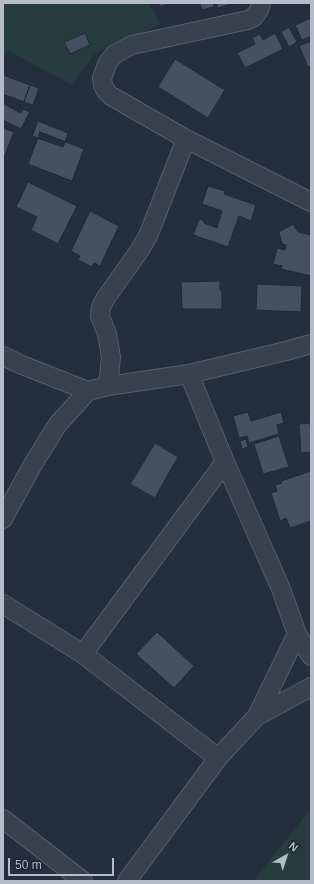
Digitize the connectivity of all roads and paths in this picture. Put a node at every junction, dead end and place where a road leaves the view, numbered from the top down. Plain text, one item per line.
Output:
1 (261, 3) edge
2 (186, 139) junction
3 (311, 202) edge
4 (311, 344) edge
5 (3, 356) edge
6 (189, 374) junction
7 (108, 386) junction
8 (88, 391) junction
9 (225, 462) junction
10 (3, 519) edge
11 (3, 604) edge
12 (297, 634) junction
13 (84, 654) junction
14 (311, 656) edge
15 (311, 688) edge
16 (257, 716) junction
17 (218, 758) junction
18 (3, 819) edge
19 (83, 881) edge
20 (127, 881) edge

1 - 2 street
2 - 3 street
2 - 7 street
4 - 6 street
5 - 8 street
6 - 7 street
6 - 9 street
7 - 8 street
8 - 10 street
9 - 12 street
9 - 13 street
11 - 13 street
12 - 14 street
12 - 16 street
13 - 17 street
15 - 16 street
16 - 17 street
17 - 20 street
18 - 19 street

